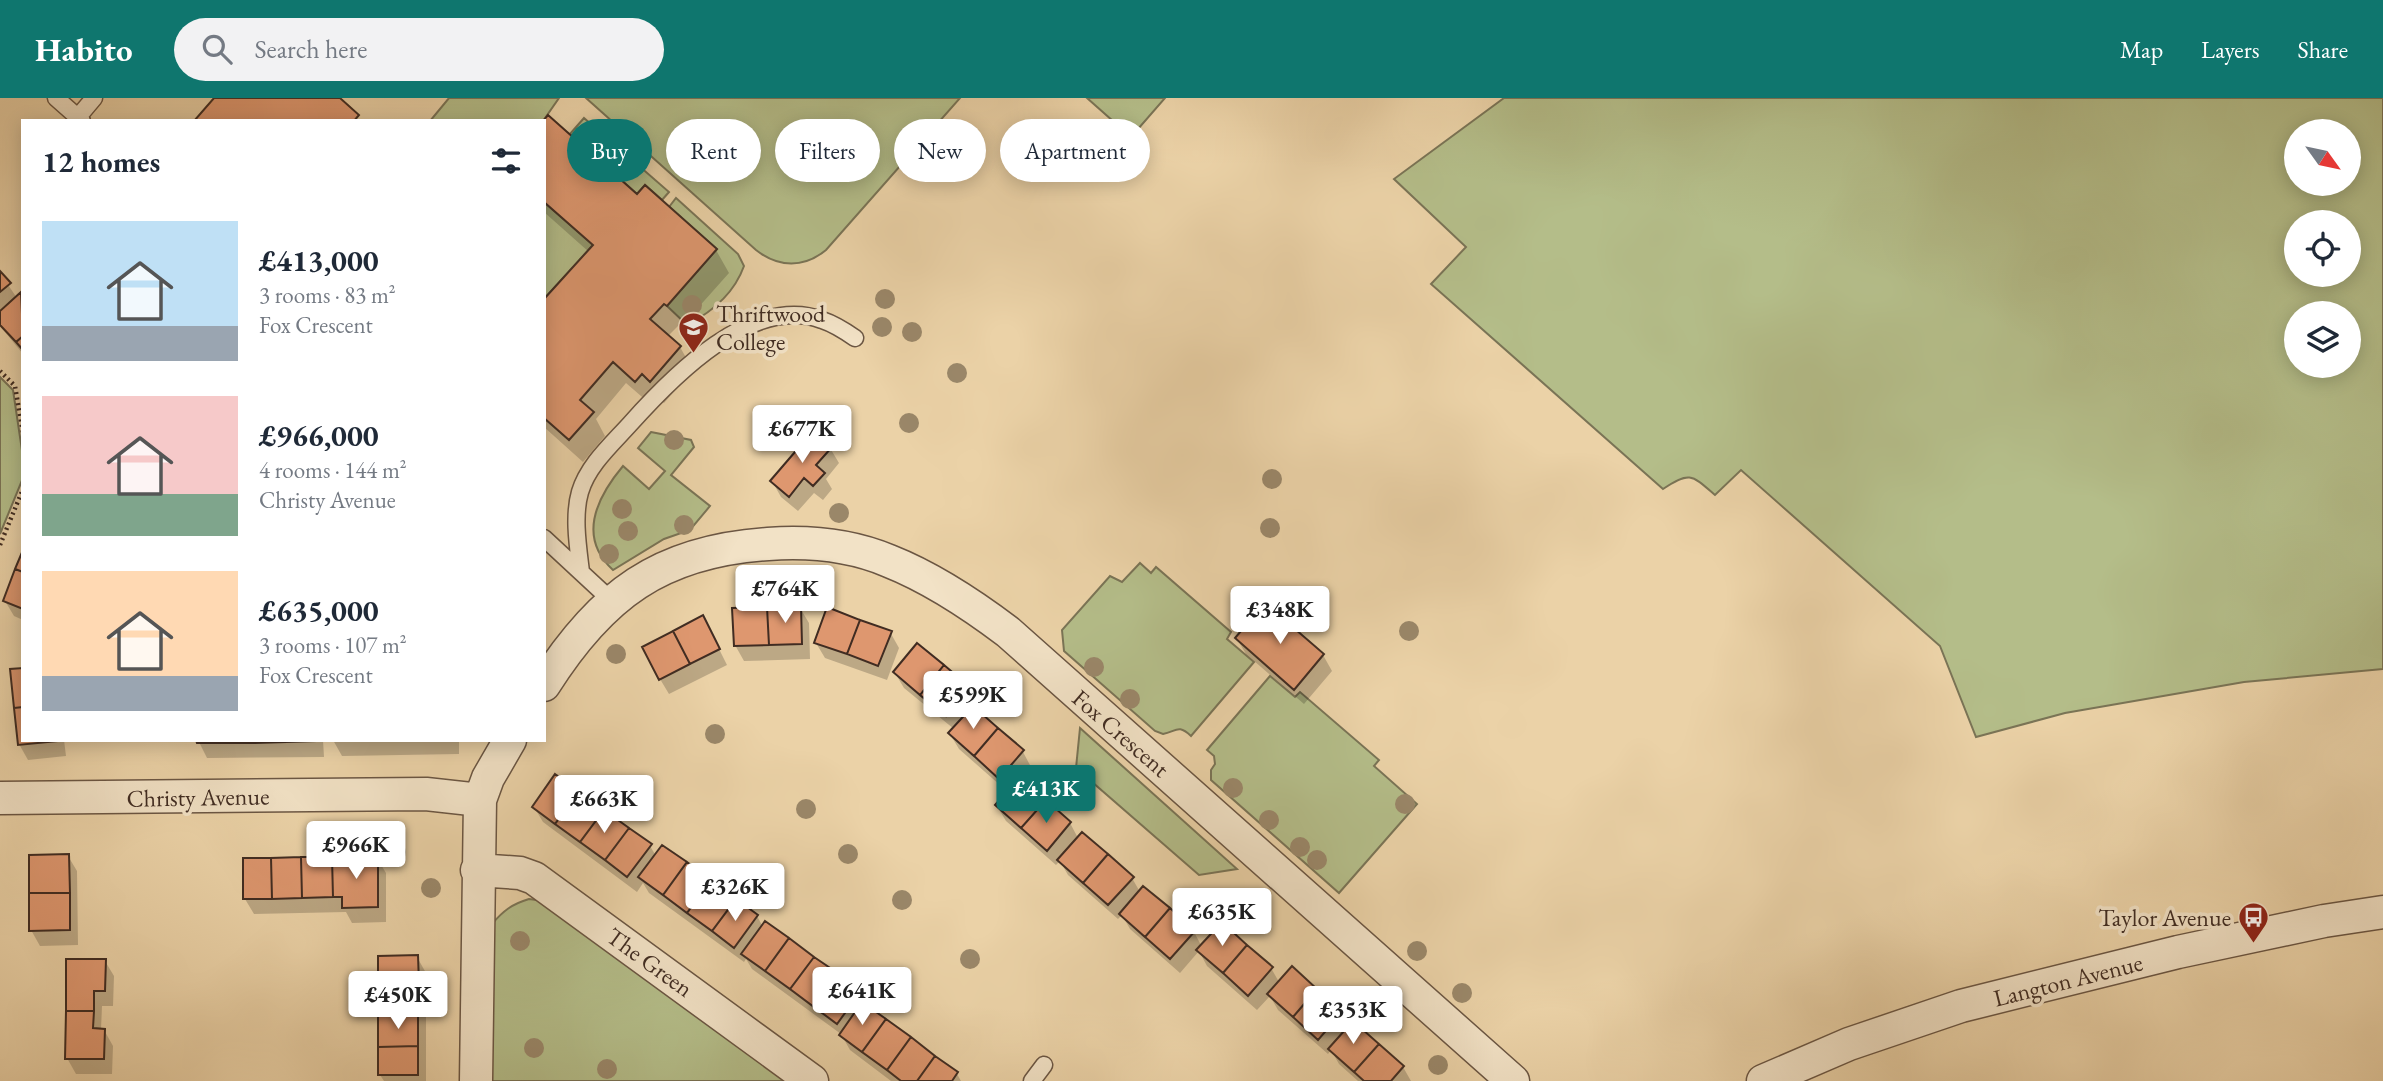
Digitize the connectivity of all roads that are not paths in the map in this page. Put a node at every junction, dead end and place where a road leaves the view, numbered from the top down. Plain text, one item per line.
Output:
1 (56, 98) edge
2 (94, 98) edge
3 (80, 119) edge
4 (855, 338) dead end
5 (546, 539) edge
6 (582, 572) junction
7 (613, 601) junction
8 (546, 682) edge
9 (509, 742) edge
10 (0, 798) edge
11 (480, 800) junction
12 (477, 870) junction
13 (2383, 912) edge
14 (1044, 1065) dead end
15 (1772, 1079) edge
16 (476, 1081) edge
17 (812, 1081) edge
18 (1032, 1081) edge
19 (1513, 1081) edge

1 - 3 lane
2 - 3 lane
4 - 6 lane
5 - 6 lane
6 - 7 lane
7 - 8 street, Fox Crescent
7 - 19 street, Fox Crescent
9 - 11 street
10 - 11 street, Christy Avenue
11 - 12 street
12 - 16 street
12 - 17 street, The Green
13 - 15 street, Langton Avenue
14 - 18 lane

